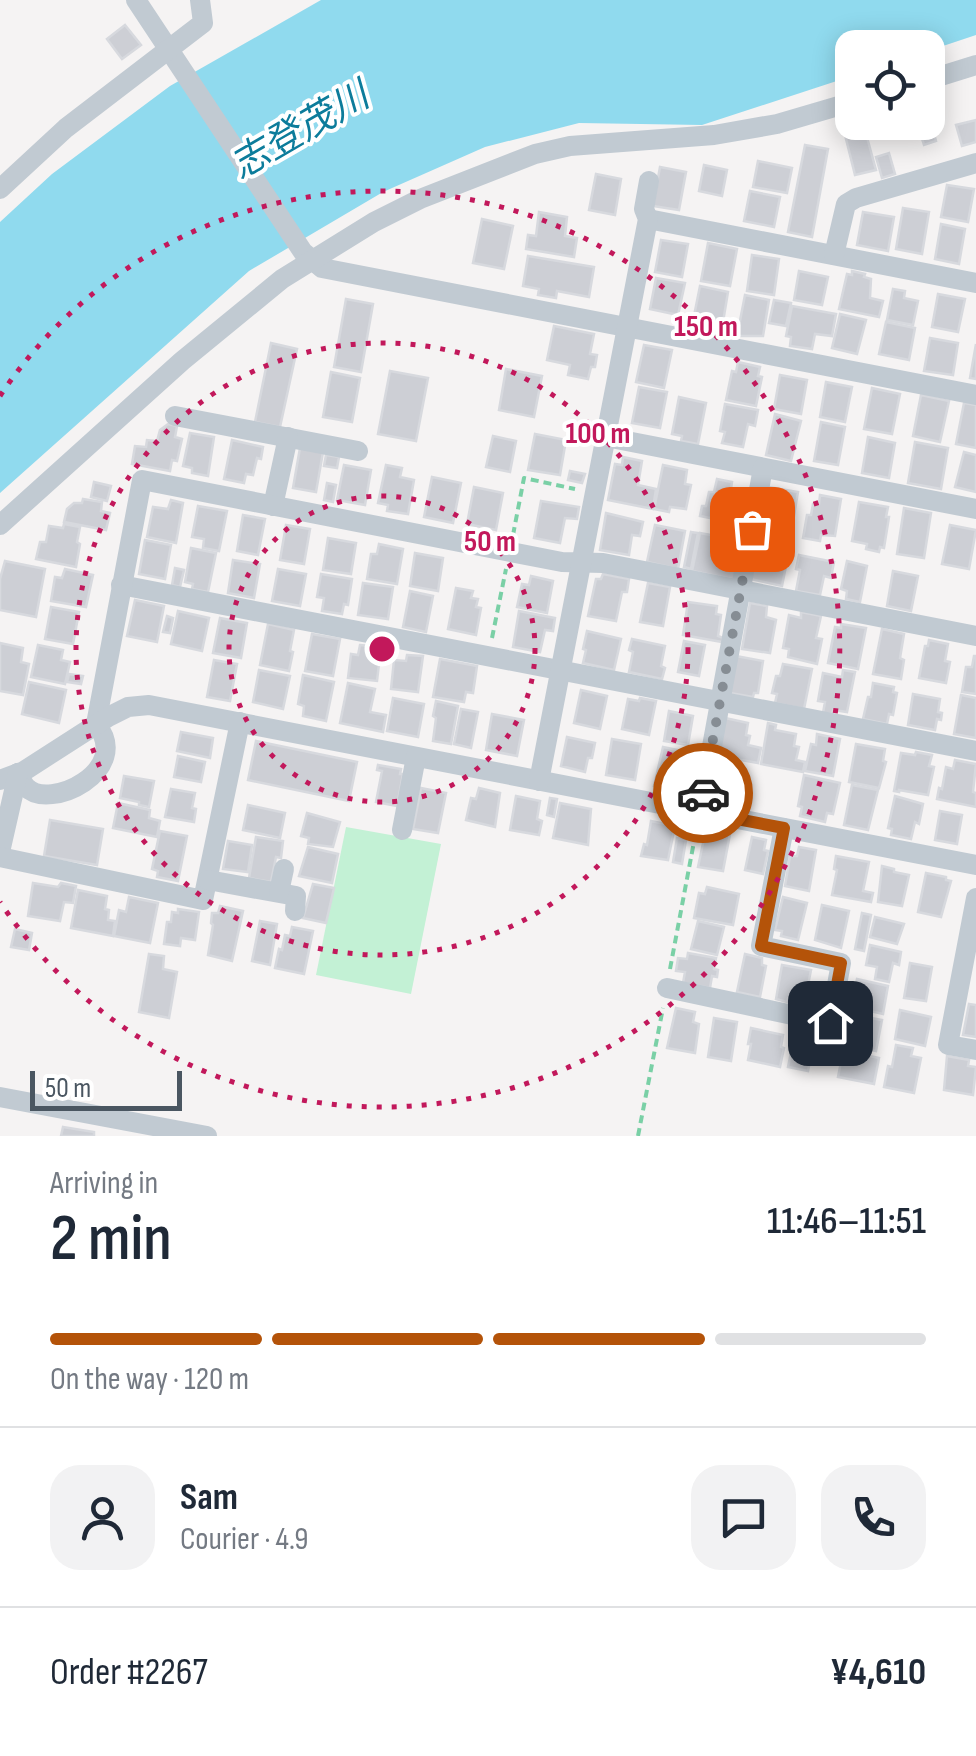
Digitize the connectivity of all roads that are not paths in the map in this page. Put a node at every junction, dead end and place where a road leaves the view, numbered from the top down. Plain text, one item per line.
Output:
1 (136, 0) edge
2 (200, 0) edge
3 (169, 49) junction
4 (976, 65) edge
5 (945, 75) edge
6 (835, 107) edge
7 (976, 163) edge
8 (650, 180) dead end
9 (0, 189) edge
10 (648, 219) junction
11 (834, 255) junction
12 (308, 256) junction
13 (976, 283) edge
14 (627, 327) junction
15 (976, 395) edge
16 (176, 416) dead end
17 (606, 437) junction
18 (288, 438) junction
19 (358, 452) dead end
20 (763, 468) junction
21 (273, 506) junction
22 (976, 510) edge
23 (0, 526) edge
24 (581, 562) junction
25 (121, 585) junction
26 (740, 590) junction
27 (976, 636) edge
28 (560, 670) junction
29 (720, 701) junction
30 (240, 722) junction
31 (96, 724) junction
32 (976, 751) edge
33 (416, 756) junction
34 (9, 776) edge
35 (539, 780) junction
36 (700, 812) junction
37 (784, 828) junction
38 (402, 830) dead end
39 (0, 854) edge
40 (976, 866) edge
41 (284, 869) dead end
42 (208, 880) junction
43 (278, 892) junction
44 (976, 898) edge
45 (295, 911) dead end
46 (972, 941) edge
47 (667, 988) road end
48 (976, 1050) edge
49 (0, 1097) edge
50 (206, 1136) edge

1 - 3 street
2 - 3 street
3 - 9 street
3 - 12 street
4 - 5 street
6 - 12 street
7 - 11 street
8 - 10 street
10 - 11 street
10 - 14 street
11 - 13 street
12 - 14 street
12 - 23 street
14 - 15 street
14 - 17 street
16 - 18 street
17 - 20 street
17 - 24 street
18 - 19 street
18 - 21 street
20 - 22 street
20 - 26 street
21 - 24 street
21 - 25 street
24 - 26 street
24 - 28 street
25 - 28 street
25 - 31 street
26 - 27 street
26 - 29 street
28 - 29 street
28 - 35 street
29 - 32 street
29 - 36 street
30 - 31 street
30 - 33 street
30 - 42 street
31 - 34 street
31 - 34 street
33 - 35 street
33 - 38 street
34 - 39 street
35 - 36 street
36 - 37 street
37 - 40 street
37 - 47 street
39 - 42 street
41 - 43 street
42 - 43 street
43 - 45 street
44 - 46 street
46 - 48 street
49 - 50 street

